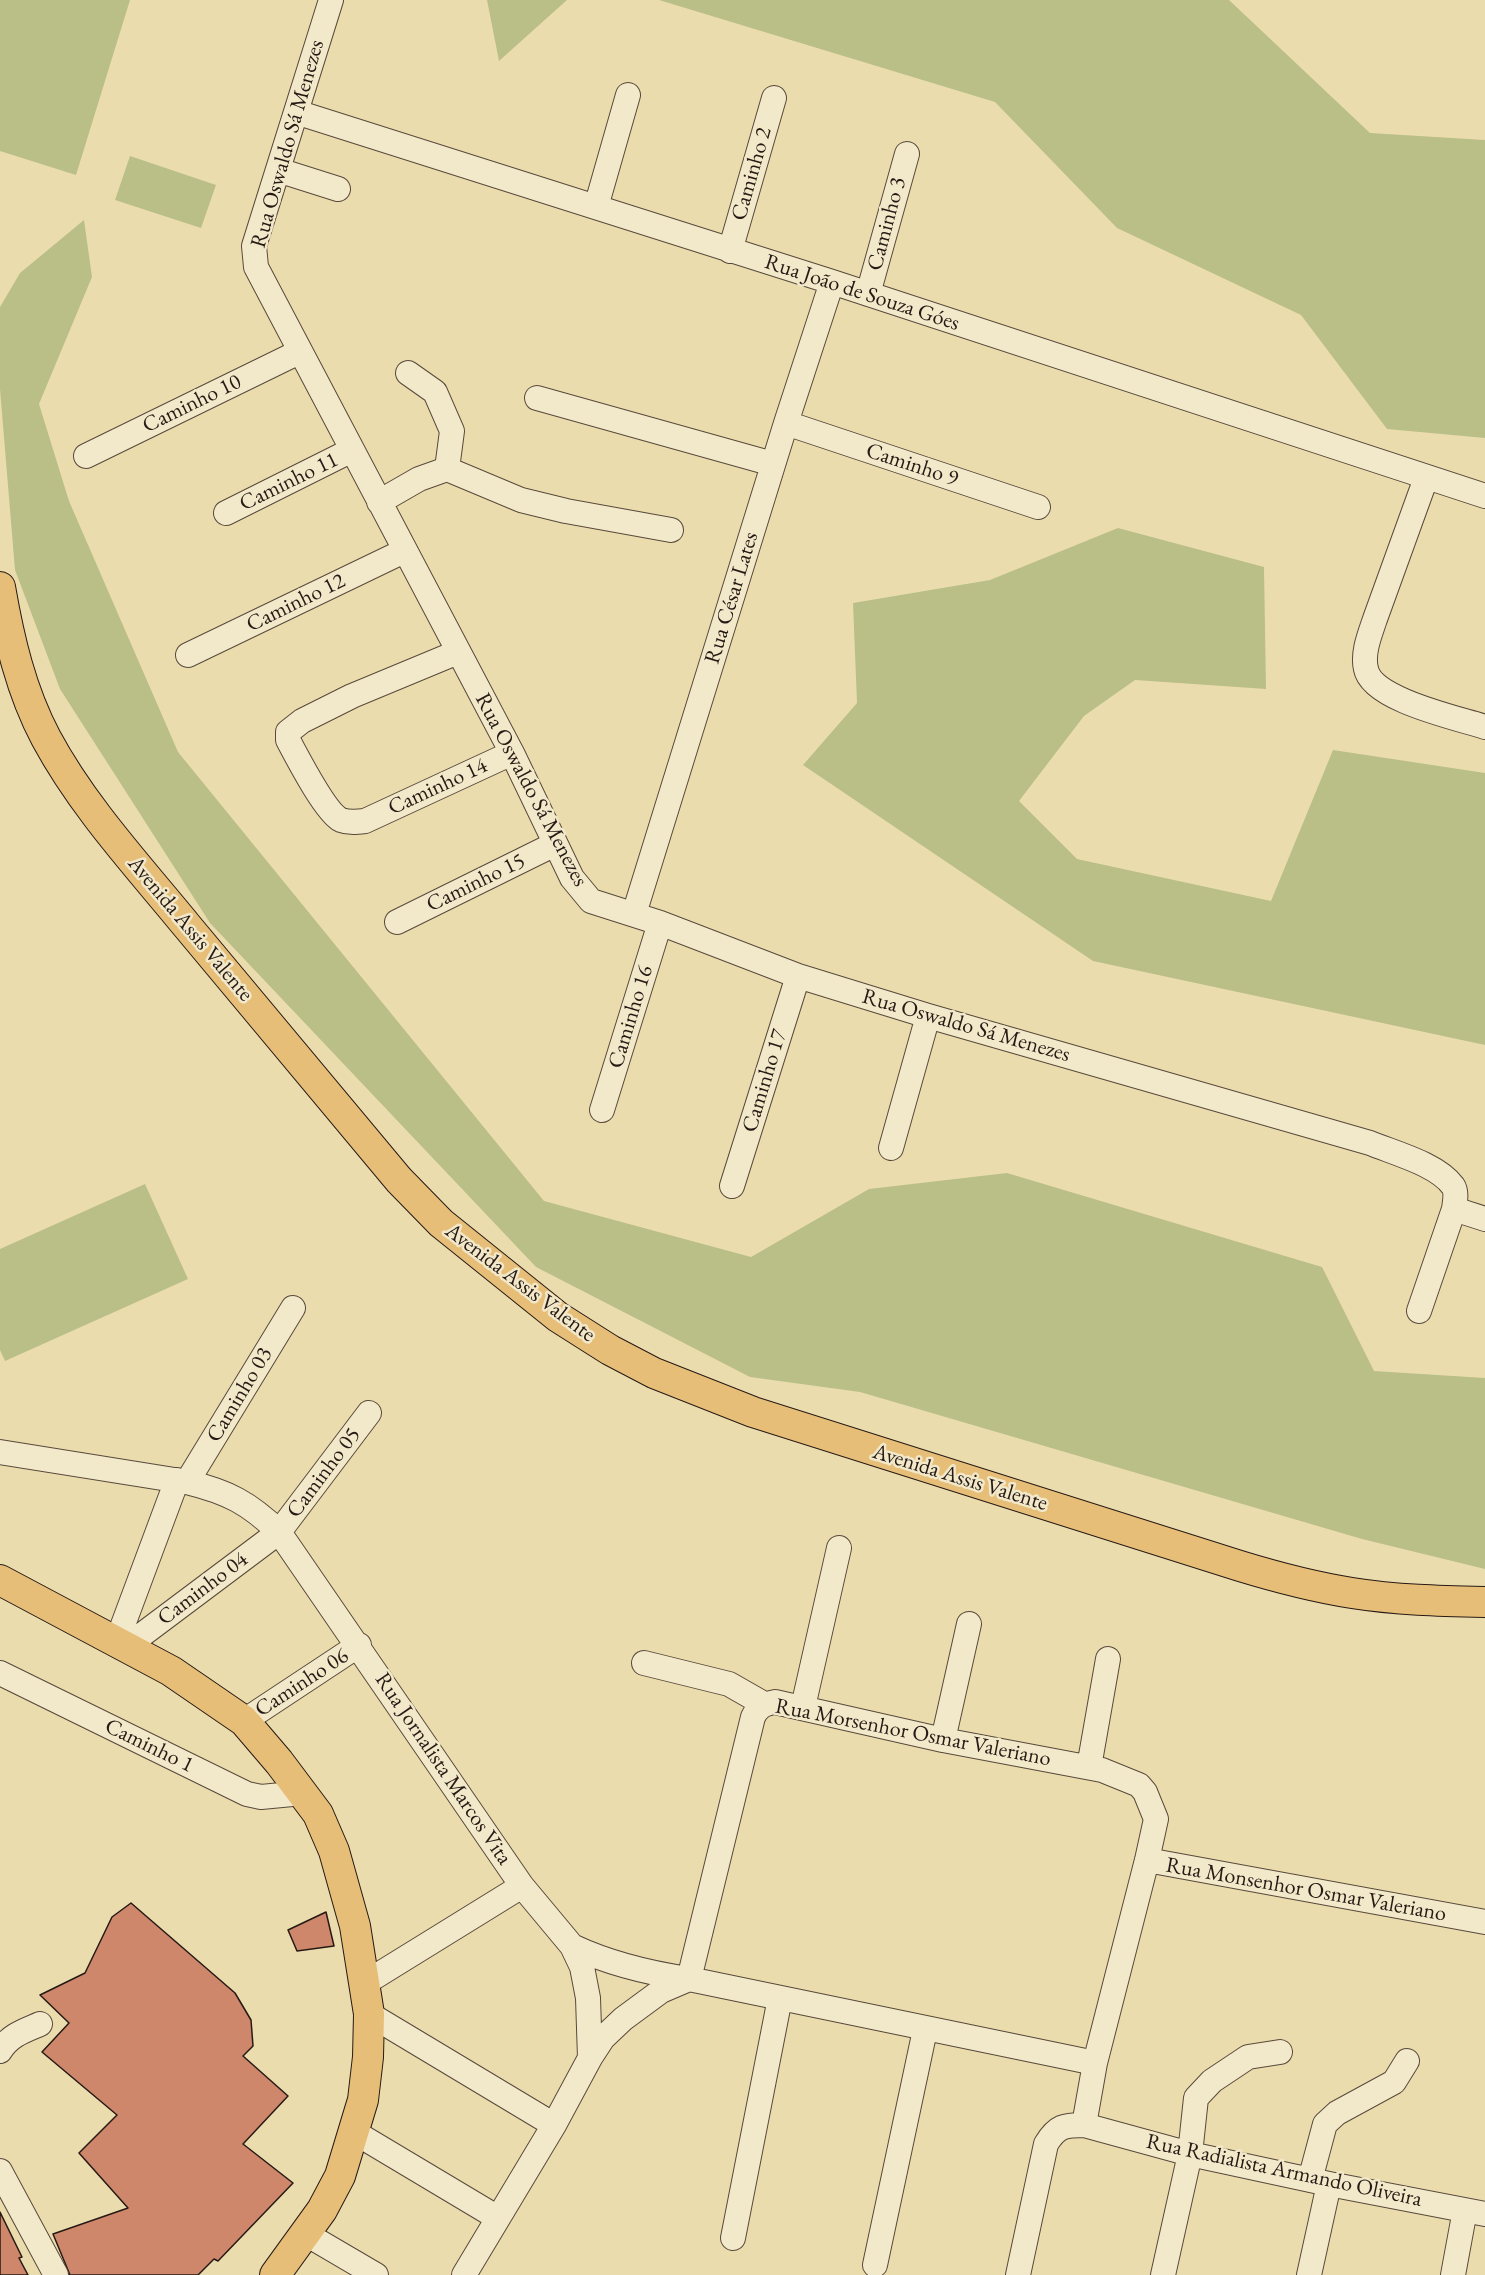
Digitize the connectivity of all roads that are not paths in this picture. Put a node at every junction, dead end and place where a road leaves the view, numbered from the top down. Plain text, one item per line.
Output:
1 (331, 0) edge
2 (628, 95) dead end
3 (774, 98) dead end
4 (296, 112) junction
5 (907, 154) dead end
6 (278, 170) junction
7 (338, 189) dead end
8 (596, 207) junction
9 (730, 250) junction
10 (832, 282) junction
11 (868, 294) junction
12 (299, 352) junction
13 (408, 373) dead end
14 (537, 398) dead end
15 (786, 423) junction
16 (352, 450) junction
17 (86, 456) dead end
18 (773, 464) junction
19 (447, 469) junction
20 (1426, 478) junction
21 (1485, 496) edge
22 (378, 502) junction
23 (1038, 507) dead end
24 (226, 513) dead end
25 (671, 530) dead end
26 (404, 551) junction
27 (0, 587) edge
28 (458, 652) junction
29 (188, 655) dead end
30 (1485, 727) edge
31 (512, 753) junction
32 (555, 844) junction
33 (634, 914) junction
34 (397, 922) dead end
35 (660, 923) junction
36 (798, 976) junction
37 (928, 1016) junction
38 (602, 1110) dead end
39 (891, 1148) dead end
40 (732, 1186) dead end
41 (1454, 1209) junction
42 (1485, 1219) edge
43 (294, 1308) dead end
44 (1419, 1311) dead end
45 (369, 1413) dead end
46 (0, 1452) edge
47 (182, 1481) junction
48 (279, 1532) junction
49 (839, 1548) dead end
50 (0, 1580) edge
51 (1485, 1602) edge
52 (969, 1624) dead end
53 (122, 1643) junction
54 (359, 1645) junction
55 (1108, 1659) dead end
56 (644, 1663) dead end
57 (0, 1673) edge
58 (764, 1704) junction
59 (803, 1707) junction
60 (244, 1721) junction
61 (943, 1740) junction
62 (1089, 1767) junction
63 (303, 1793) junction
64 (1147, 1860) junction
65 (522, 1886) junction
66 (1485, 1923) edge
67 (572, 1946) junction
68 (689, 1979) junction
69 (365, 1983) junction
70 (780, 1998) junction
71 (369, 2014) junction
72 (40, 2024) dead end
73 (925, 2030) junction
74 (0, 2051) edge
75 (1280, 2052) dead end
76 (590, 2058) junction
77 (1407, 2061) dead end
78 (1095, 2063) junction
79 (554, 2125) junction
80 (1084, 2125) junction
81 (354, 2132) junction
82 (1190, 2154) junction
83 (0, 2171) edge
84 (1320, 2182) junction
85 (1475, 2212) edge
86 (498, 2218) junction
87 (306, 2234) junction
88 (733, 2238) dead end
89 (875, 2265) dead end
90 (471, 2273) edge
91 (56, 2275) edge
92 (275, 2275) edge
93 (376, 2275) edge
94 (1018, 2275) edge
95 (1163, 2275) edge
96 (1309, 2275) edge
97 (1453, 2275) edge

1 - 4 street, Rua Oswaldo Sá Menezes
2 - 8 street
3 - 9 street, Caminho 2
4 - 6 street, Rua Oswaldo Sá Menezes
4 - 8 street, Rua João de Souza Góes
5 - 11 street, Caminho 3
6 - 7 street
6 - 12 street, Rua Oswaldo Sá Menezes
8 - 9 street, Rua João de Souza Góes
9 - 10 street, Rua João de Souza Góes
10 - 11 street, Rua João de Souza Góes
10 - 15 street, Rua César Lates
11 - 20 street, Rua João de Souza Góes
12 - 16 street, Rua Oswaldo Sá Menezes
12 - 17 street, Caminho 10
13 - 19 street
14 - 18 street
15 - 18 street, Rua César Lates
15 - 23 street, Caminho 9
16 - 22 street, Rua Oswaldo Sá Menezes
16 - 24 street, Caminho 11
18 - 33 street, Rua César Lates
19 - 22 street
19 - 25 street
20 - 21 street, Rua João de Souza Góes
20 - 30 street
22 - 26 street, Rua Oswaldo Sá Menezes
26 - 28 street, Rua Oswaldo Sá Menezes
26 - 29 street, Caminho 12
27 - 51 main road, Avenida Assis Valente
28 - 31 street, Rua Oswaldo Sá Menezes
28 - 31 street, Caminho 14
31 - 32 street, Rua Oswaldo Sá Menezes
32 - 33 street, Rua Oswaldo Sá Menezes
32 - 34 street, Caminho 15
33 - 35 street, Rua Oswaldo Sá Menezes
35 - 36 street, Rua Oswaldo Sá Menezes
35 - 38 street, Caminho 16
36 - 37 street, Rua Oswaldo Sá Menezes
36 - 40 street, Caminho 17
37 - 39 street
37 - 41 street, Rua Oswaldo Sá Menezes
41 - 42 street
41 - 44 street
43 - 47 street, Caminho 03
45 - 48 street, Caminho 05
46 - 47 street, Rua Jornalista Marcos Vita
47 - 48 street, Rua Jornalista Marcos Vita
47 - 53 street, Caminho 03
48 - 53 street, Caminho 04
48 - 54 street, Rua Jornalista Marcos Vita
49 - 59 street
50 - 53 main road
52 - 61 street
53 - 60 main road
54 - 60 street, Caminho 06
54 - 65 street, Rua Jornalista Marcos Vita
55 - 62 street
56 - 58 street
57 - 63 street, Caminho 1
58 - 59 street, Rua Morsenhor Osmar Valeriano
58 - 68 street, Rua Morsenhor Osmar Valeriano
59 - 61 street, Rua Morsenhor Osmar Valeriano
60 - 63 main road
61 - 62 street, Rua Morsenhor Osmar Valeriano
62 - 64 street, Rua Morsenhor Osmar Valeriano
63 - 69 main road
64 - 66 street, Rua Monsenhor Osmar Valeriano
64 - 78 street, Rua Monsenhor Osmar Valeriano
65 - 67 street, Rua Jornalista Marcos Vita
65 - 69 street
67 - 68 street
67 - 76 street, Rua Jornalista Marcos Vita
68 - 70 street
68 - 76 street
69 - 71 main road
70 - 73 street
70 - 88 street
71 - 79 street
71 - 81 main road
72 - 74 street
73 - 78 street
73 - 89 street
75 - 82 street
76 - 79 street
77 - 84 street
78 - 80 street, Rua Monsenhor Osmar Valeriano
79 - 86 street
80 - 82 street, Rua Radialista Armando Oliveira
80 - 94 street
81 - 86 street
81 - 87 main road
82 - 84 street, Rua Radialista Armando Oliveira
82 - 95 street
83 - 91 street
84 - 85 street, Rua Radialista Armando Oliveira
84 - 96 street
85 - 97 street
86 - 90 street
87 - 92 main road
87 - 93 street

